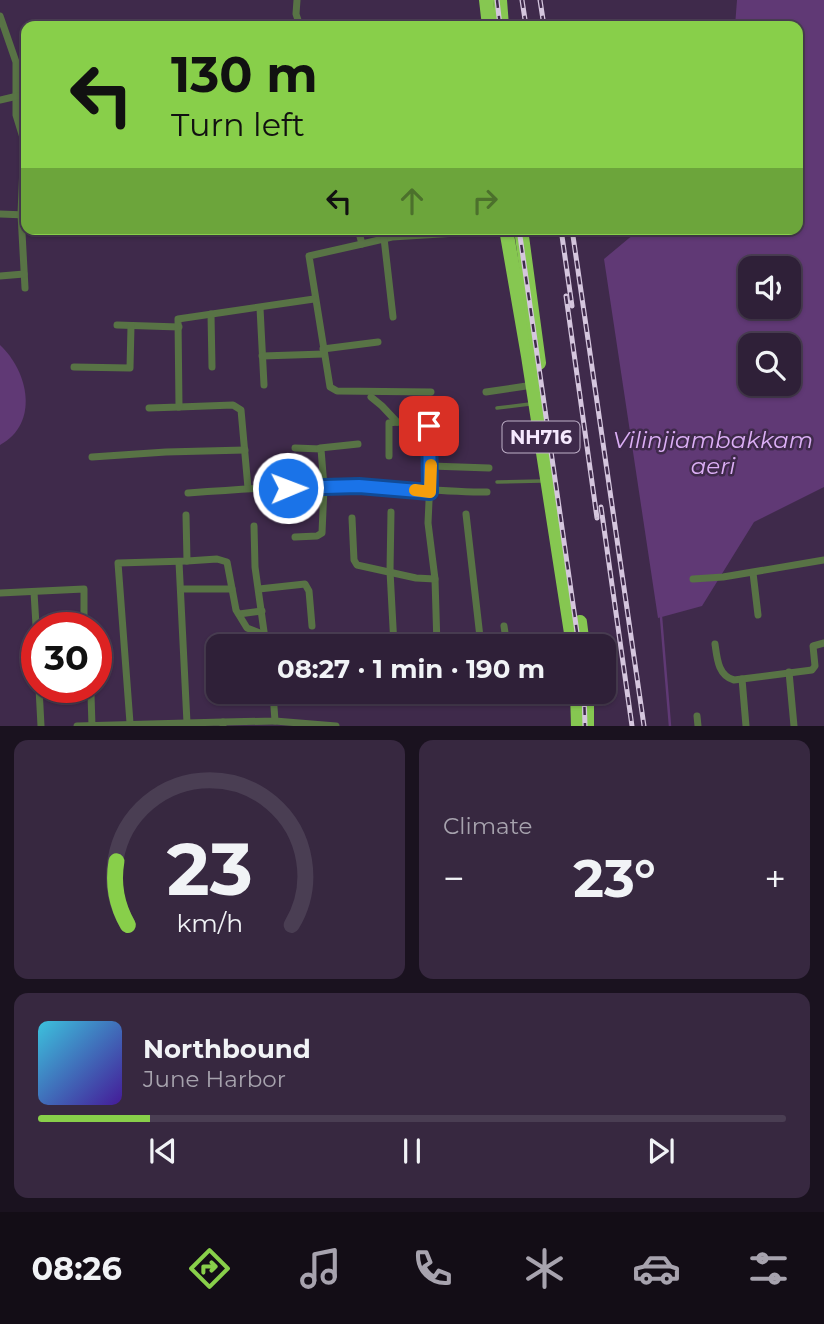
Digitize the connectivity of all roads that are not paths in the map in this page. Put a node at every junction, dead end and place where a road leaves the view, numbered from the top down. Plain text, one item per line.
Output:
1 (297, 0) edge
2 (486, 0) edge
3 (500, 0) edge
4 (0, 16) edge
5 (298, 21) edge
6 (488, 21) edge
7 (502, 21) edge
8 (17, 94) junction
9 (21, 94) edge
10 (0, 100) edge
11 (21, 131) edge
12 (0, 214) edge
13 (21, 214) edge
14 (24, 235) edge
15 (360, 235) edge
16 (439, 235) edge
17 (509, 235) edge
18 (522, 235) edge
19 (384, 239) junction
20 (362, 244) junction
21 (24, 274) junction
22 (0, 276) edge
23 (25, 288) dead end
24 (314, 299) junction
25 (260, 308) junction
26 (211, 314) junction
27 (393, 317) dead end
28 (117, 325) dead end
29 (131, 326) junction
30 (178, 327) junction
31 (378, 342) dead end
32 (323, 351) junction
33 (262, 356) junction
34 (212, 367) dead end
35 (74, 368) dead end
36 (264, 384) dead end
37 (533, 386) junction
38 (431, 392) dead end
39 (486, 392) dead end
40 (371, 397) dead end
41 (536, 403) junction
42 (179, 407) junction
43 (149, 408) dead end
44 (497, 408) dead end
45 (397, 422) junction
46 (358, 444) dead end
47 (295, 448) dead end
48 (320, 448) junction
49 (245, 450) junction
50 (389, 456) dead end
51 (92, 457) dead end
52 (431, 466) junction
53 (489, 468) dead end
54 (548, 481) junction
55 (497, 482) dead end
56 (324, 487) junction
57 (248, 488) junction
58 (430, 492) junction
59 (487, 492) dead end
60 (188, 493) dead end
61 (391, 512) dead end
62 (466, 514) dead end
63 (186, 515) dead end
64 (352, 518) dead end
65 (254, 526) dead end
66 (295, 537) dead end
67 (824, 560) edge
68 (183, 562) junction
69 (390, 571) junction
70 (753, 573) junction
71 (435, 579) junction
72 (693, 579) dead end
73 (181, 589) junction
74 (232, 589) junction
75 (259, 589) junction
76 (34, 592) junction
77 (0, 593) edge
78 (262, 611) junction
79 (35, 612) edge
80 (84, 612) edge
81 (239, 614) junction
82 (758, 615) dead end
83 (312, 626) dead end
84 (504, 626) dead end
85 (262, 634) edge
86 (265, 634) edge
87 (393, 634) edge
88 (437, 634) edge
89 (480, 634) edge
90 (505, 634) edge
91 (571, 634) edge
92 (581, 634) edge
93 (824, 643) edge
94 (715, 644) dead end
95 (824, 665) edge
96 (815, 666) junction
97 (789, 672) junction
98 (742, 679) junction
99 (40, 703) edge
100 (91, 703) edge
101 (273, 704) edge
102 (577, 704) edge
103 (587, 704) edge
104 (697, 716) dead end
105 (275, 721) junction
106 (130, 723) junction
107 (187, 723) junction
108 (259, 723) edge
109 (223, 724) edge
110 (306, 724) edge
111 (92, 725) edge
112 (41, 726) edge
113 (77, 726) edge
114 (336, 726) edge
115 (578, 726) edge
116 (587, 726) edge
117 (698, 726) edge
118 (746, 726) edge
119 (794, 726) edge

1 - 5 street
2 - 6 highway
3 - 7 highway
4 - 8 street
8 - 9 street
8 - 10 street
8 - 11 street
12 - 13 street
14 - 21 street
15 - 20 street
16 - 19 street
17 - 37 highway, NH716
18 - 92 highway
19 - 20 street
19 - 27 street
20 - 24 street
21 - 22 street
21 - 23 street
24 - 25 street
24 - 32 street
25 - 26 street
25 - 33 street
26 - 30 street
26 - 34 street
28 - 29 street
29 - 30 street
29 - 35 street
30 - 42 street
31 - 32 street
32 - 33 street
32 - 38 street
33 - 36 street
37 - 39 street
37 - 41 highway, NH716
40 - 45 street
41 - 44 lane
41 - 54 highway, NH716
42 - 43 street
42 - 49 street
45 - 50 street
45 - 52 street
46 - 48 street
47 - 48 street
48 - 56 street
49 - 51 street
49 - 57 street
52 - 53 street
52 - 58 street
54 - 55 lane
54 - 91 highway, NH716
56 - 57 street
56 - 58 street
56 - 66 street
57 - 60 street
58 - 59 street
58 - 71 street
61 - 69 street
62 - 89 street
63 - 68 street
64 - 69 street
65 - 75 street
67 - 70 street
68 - 73 street
68 - 74 street
68 - 106 street
69 - 71 street
69 - 87 street
70 - 72 street
70 - 82 street
71 - 88 street
73 - 74 street
73 - 107 street
74 - 81 street
75 - 78 street
75 - 83 street
76 - 77 street
76 - 79 street
76 - 80 street
78 - 81 street
78 - 86 street
81 - 85 street
84 - 90 street
93 - 96 street
94 - 98 street
95 - 96 street
96 - 97 street
97 - 98 street
97 - 119 street
98 - 118 street
99 - 112 street
100 - 111 street
101 - 105 street
102 - 115 highway
103 - 116 highway
104 - 117 street
105 - 108 street
105 - 110 street
106 - 107 street
106 - 111 street
107 - 109 street
108 - 109 street
110 - 114 street
111 - 113 street

